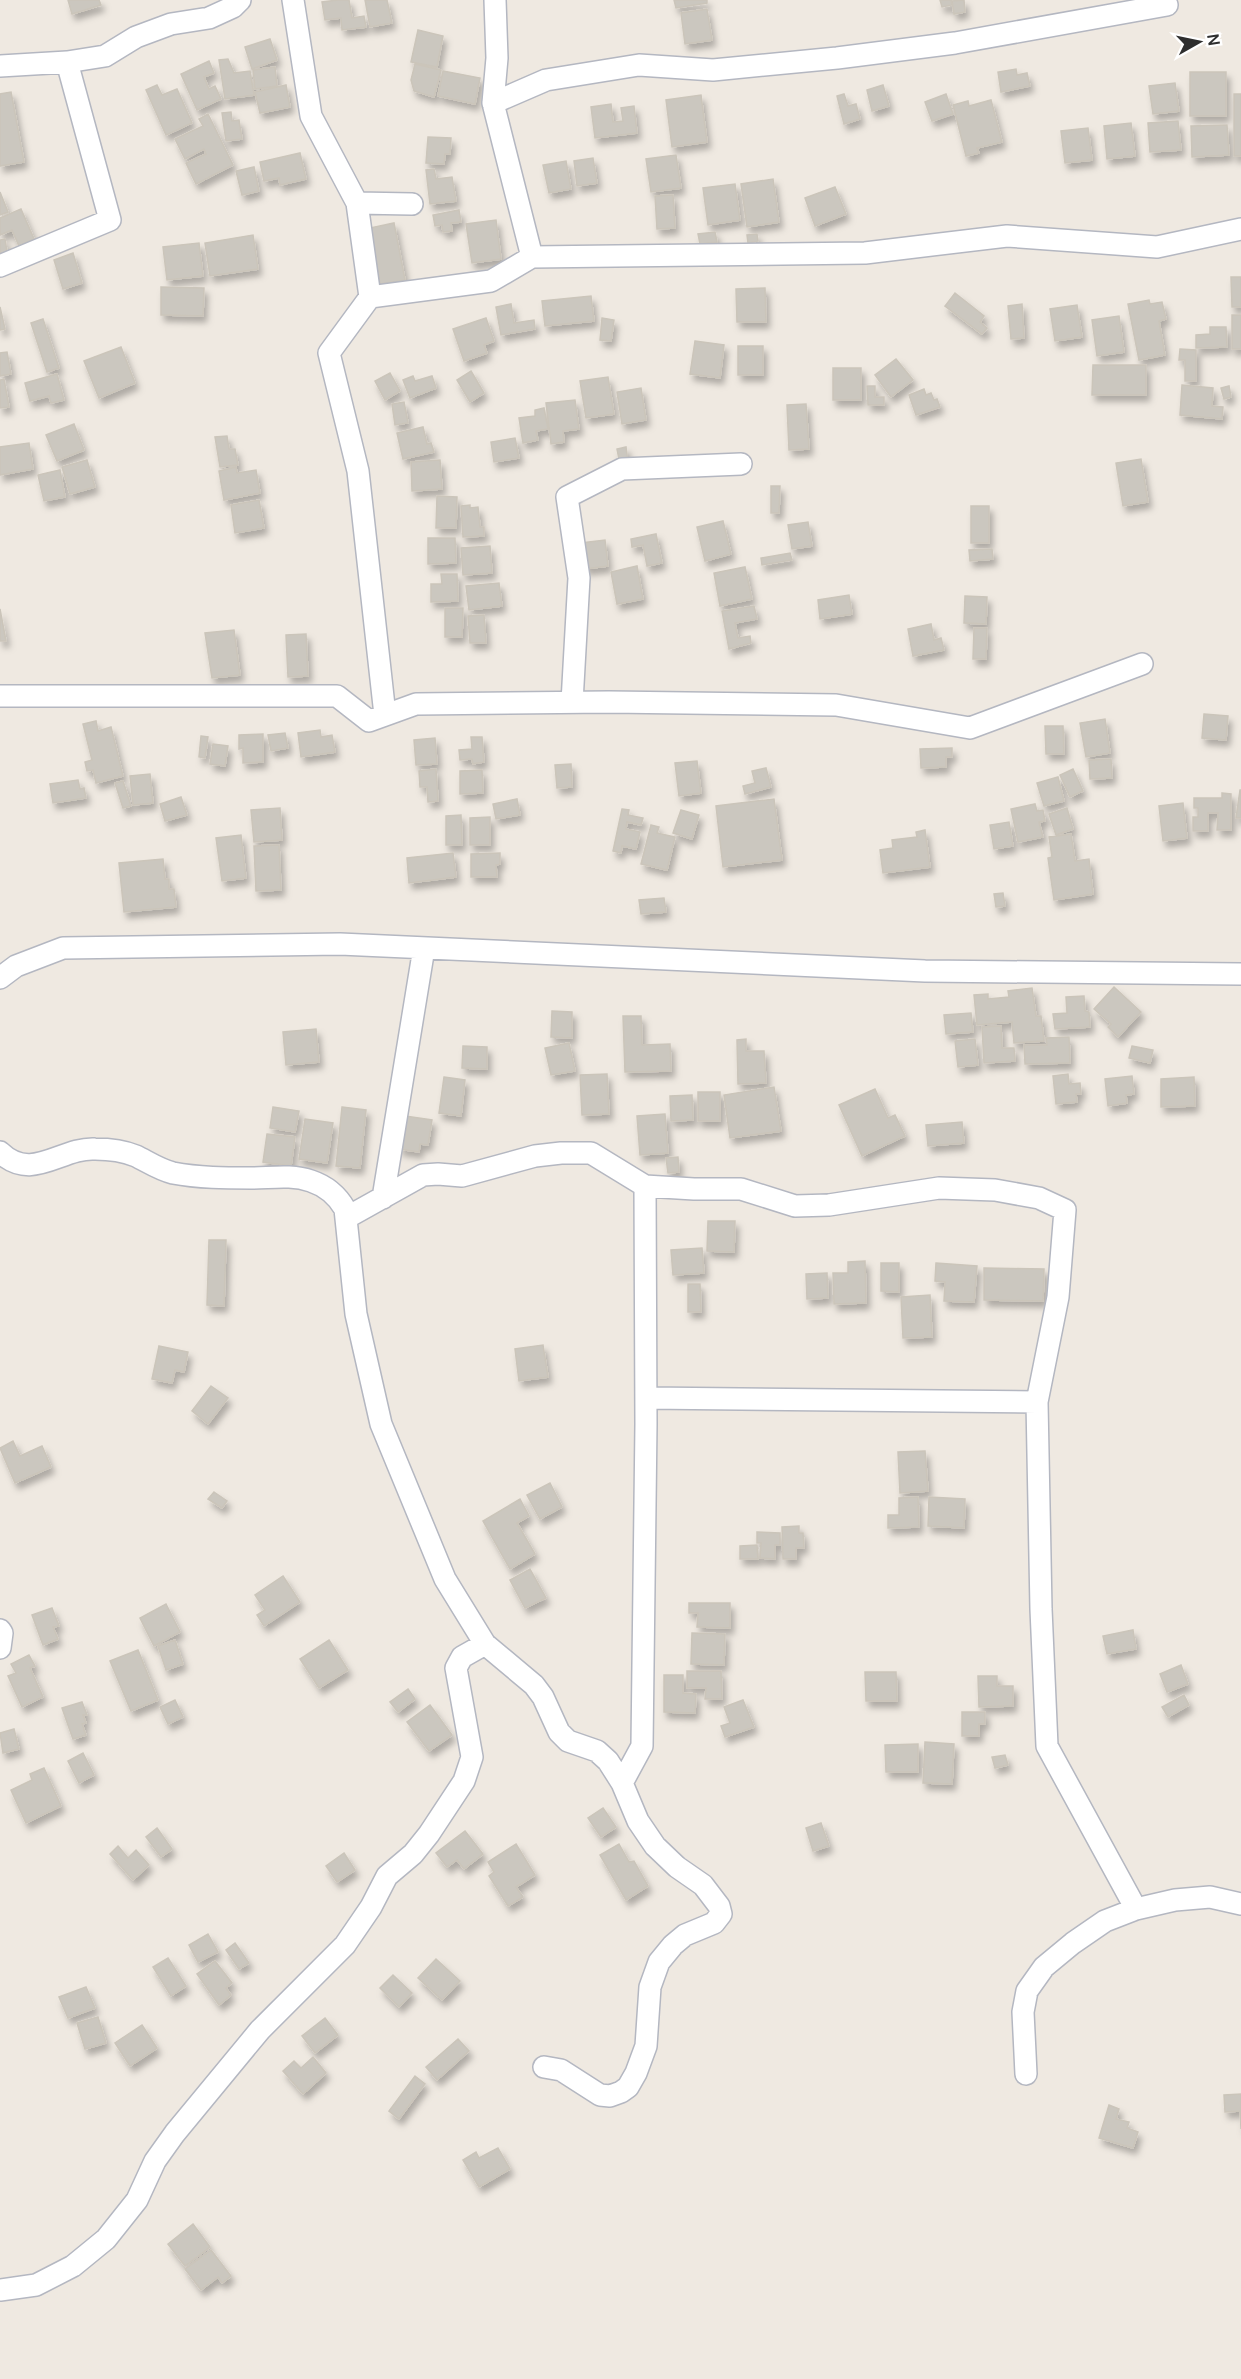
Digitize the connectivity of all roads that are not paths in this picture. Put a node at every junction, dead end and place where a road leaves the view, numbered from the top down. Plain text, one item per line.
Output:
1 (240, 0) edge
2 (293, 0) edge
3 (495, 0) edge
4 (1167, 6) dead end
5 (67, 62) junction
6 (0, 66) edge
7 (493, 103) junction
8 (357, 203) junction
9 (412, 204) dead end
10 (1241, 229) edge
11 (532, 257) junction
12 (0, 266) edge
13 (370, 297) junction
14 (741, 464) dead end
15 (1143, 664) dead end
16 (0, 696) edge
17 (572, 702) junction
18 (385, 715) junction
19 (424, 948) junction
20 (1241, 974) edge
21 (0, 978) edge
22 (0, 1152) edge
23 (645, 1186) junction
24 (382, 1198) junction
25 (346, 1218) junction
26 (646, 1398) junction
27 (1036, 1402) junction
28 (0, 1630) edge
29 (485, 1644) junction
30 (0, 1648) edge
31 (622, 1783) junction
32 (1241, 1904) edge
33 (1136, 1909) junction
34 (544, 2067) dead end
35 (1026, 2074) dead end
36 (0, 2290) edge

1 - 5 street
2 - 8 street
3 - 7 street
4 - 7 street
5 - 6 street
5 - 12 street
7 - 11 street
8 - 9 street
8 - 13 street
10 - 11 street
11 - 13 street
13 - 18 street
14 - 17 street
15 - 17 street
16 - 18 street
17 - 18 street
19 - 20 street
19 - 21 street
19 - 24 street
22 - 25 street
23 - 24 street
23 - 26 street
23 - 27 street
24 - 25 street
25 - 29 street
26 - 27 street
26 - 31 street
27 - 33 street
28 - 30 street
29 - 31 street
29 - 36 street
31 - 34 street
32 - 33 street
33 - 35 street

